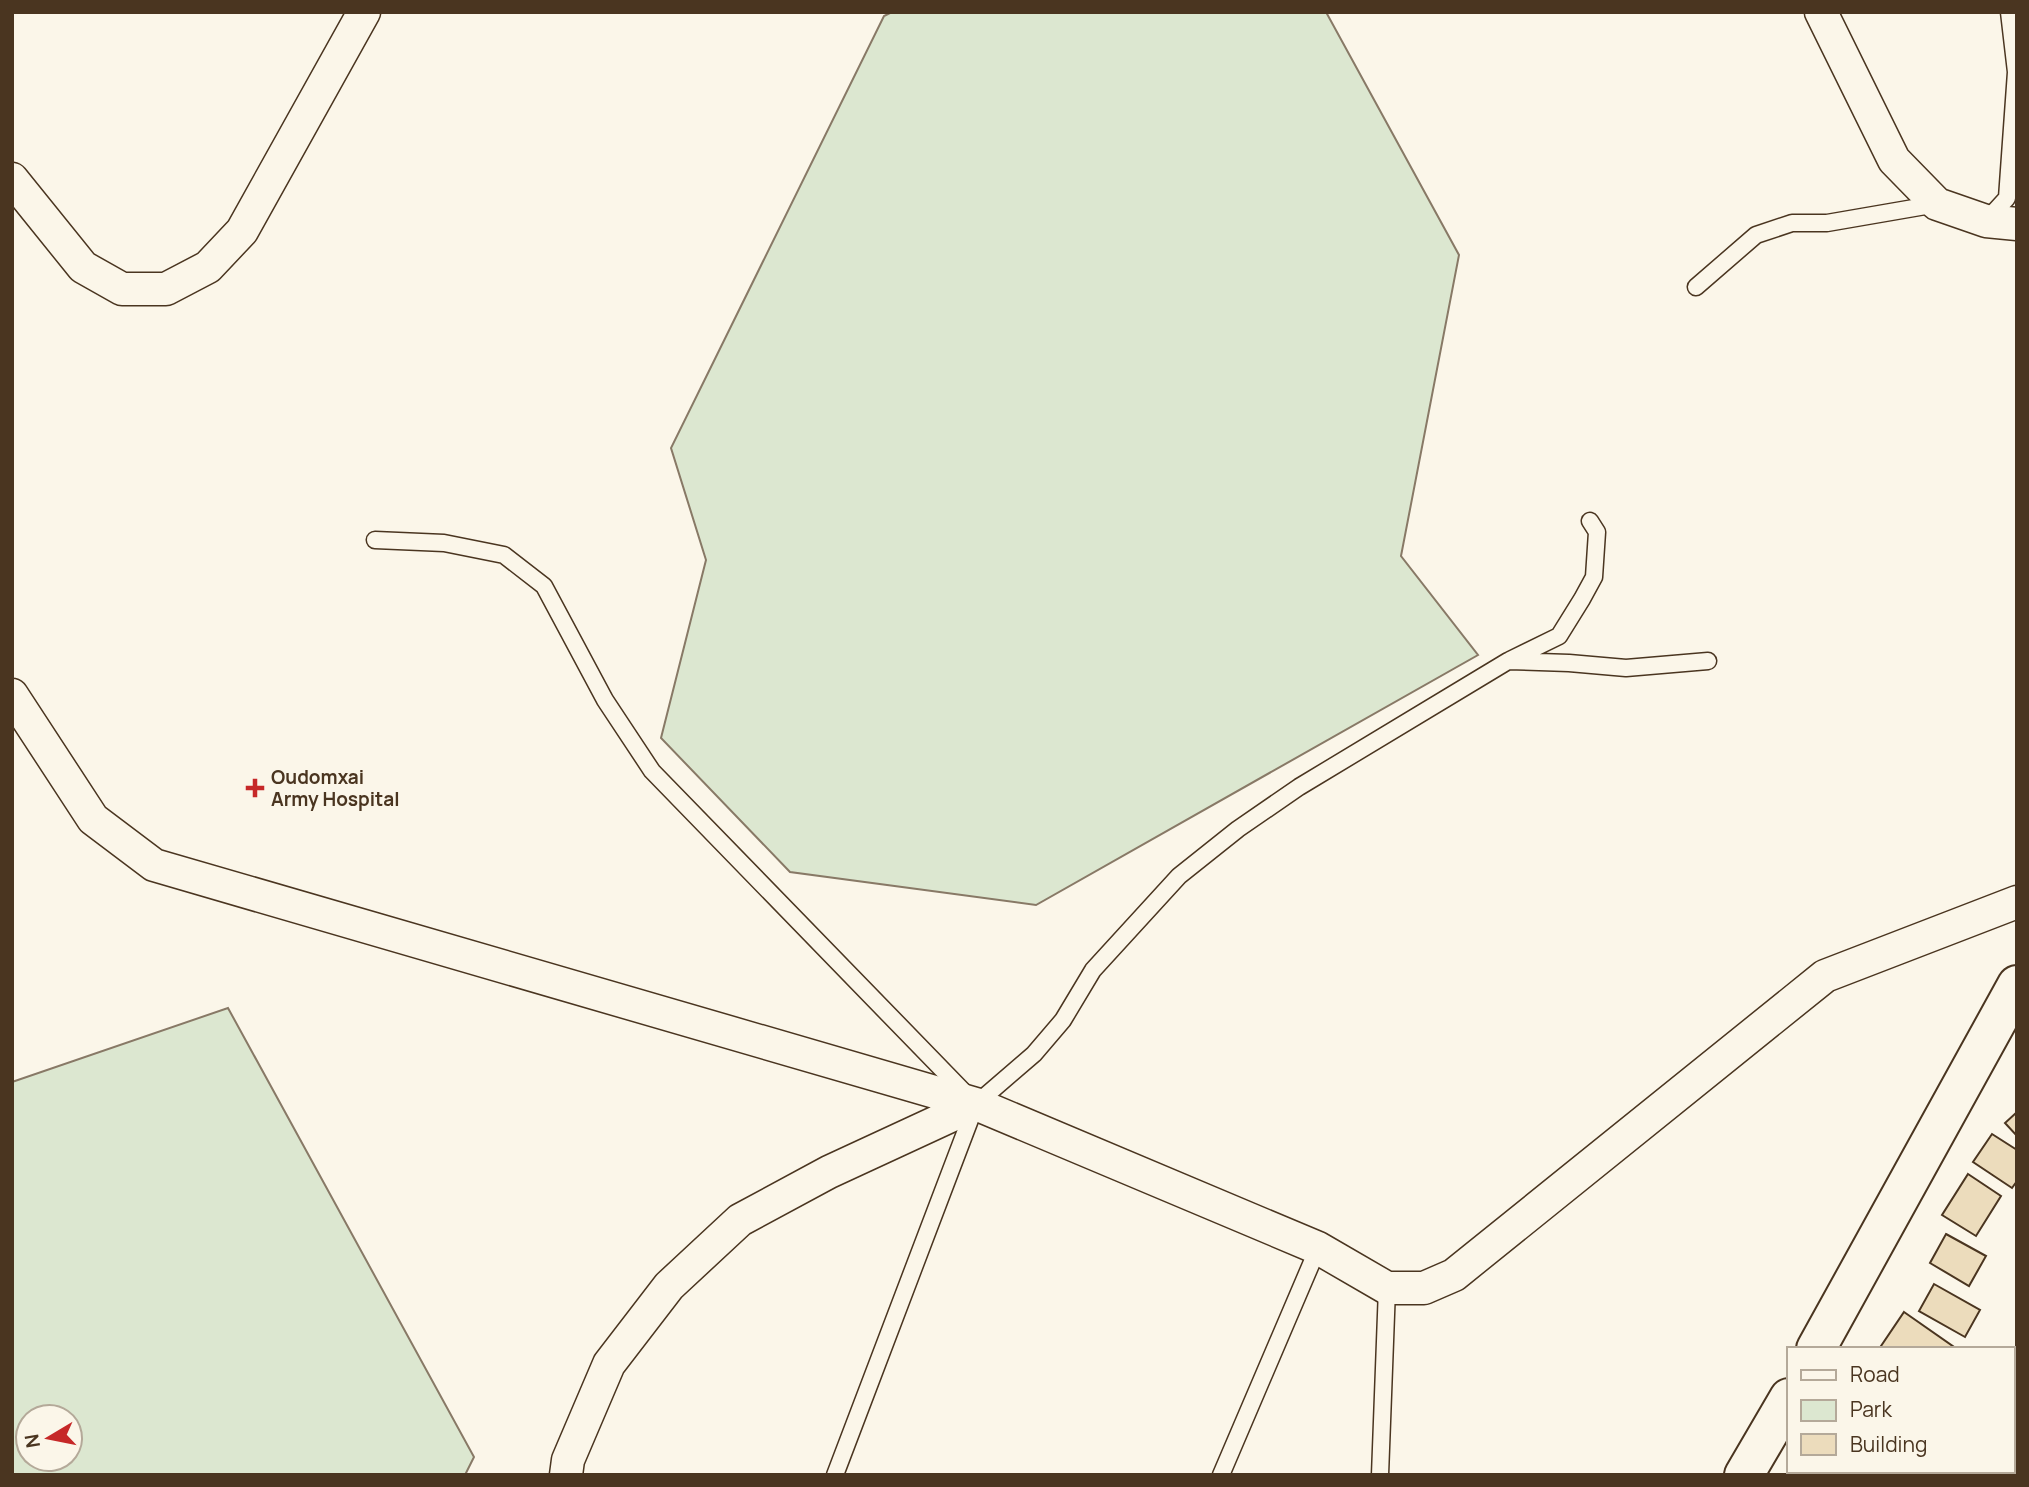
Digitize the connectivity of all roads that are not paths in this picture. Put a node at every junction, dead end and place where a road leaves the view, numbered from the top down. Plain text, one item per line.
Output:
1 (364, 12) edge
2 (1821, 12) edge
3 (2009, 12) edge
4 (12, 179) edge
5 (1937, 204) junction
6 (1986, 221) junction
7 (2017, 224) edge
8 (1696, 287) dead end
9 (1590, 522) dead end
10 (375, 540) dead end
11 (1508, 661) junction
12 (1708, 661) dead end
13 (12, 695) edge
14 (2017, 902) edge
15 (2017, 985) edge
16 (976, 1104) junction
17 (1318, 1248) junction
18 (1387, 1288) junction
19 (1817, 1347) edge
20 (1785, 1413) edge
21 (566, 1475) edge
22 (835, 1475) edge
23 (1221, 1475) edge
24 (1380, 1475) edge
25 (1744, 1475) edge

1 - 4 street
2 - 5 street
3 - 6 lane
5 - 6 street
5 - 8 lane
6 - 7 street
9 - 11 lane
10 - 16 lane
11 - 12 lane
11 - 16 lane
13 - 16 street
14 - 18 street
15 - 19 main road
16 - 17 street
16 - 21 street
16 - 22 lane
17 - 18 street
17 - 23 lane
18 - 24 lane
20 - 25 main road

